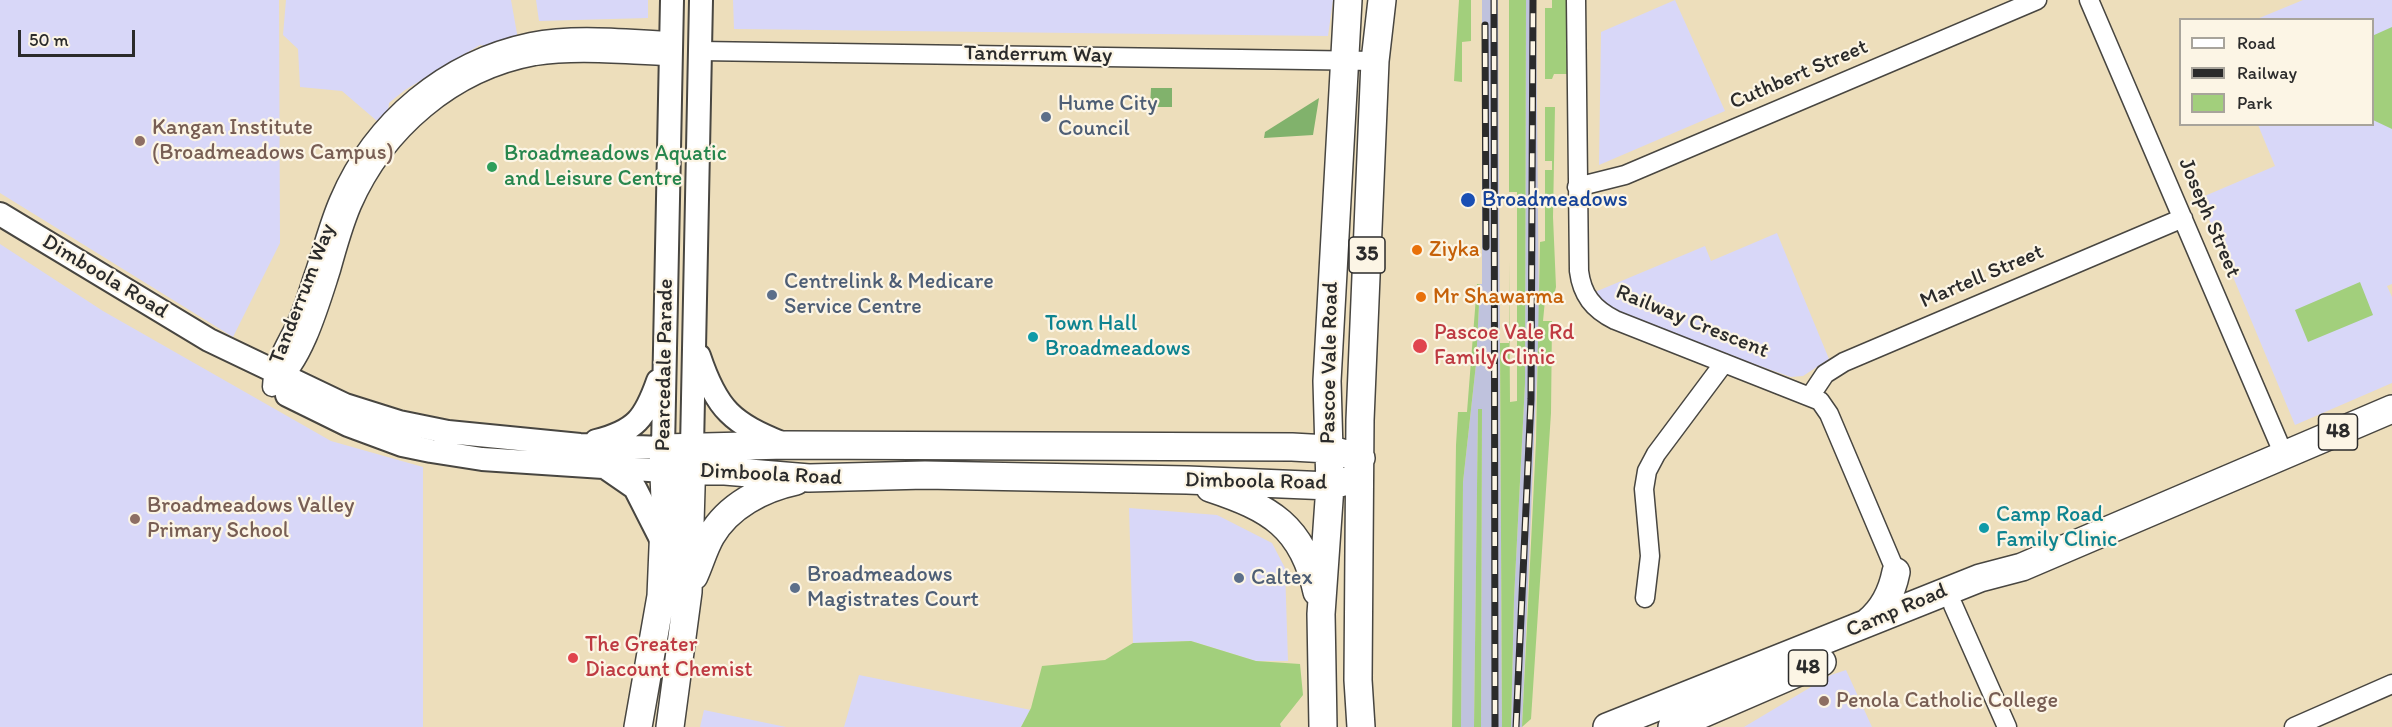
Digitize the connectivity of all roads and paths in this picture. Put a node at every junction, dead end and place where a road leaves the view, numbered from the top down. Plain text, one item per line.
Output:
1 (672, 0) edge
2 (701, 0) edge
3 (1348, 0) edge
4 (1382, 0) edge
5 (1576, 0) edge
6 (2037, 0) edge
7 (2089, 0) edge
8 (671, 49) junction
9 (700, 51) junction
10 (1343, 60) junction
11 (1375, 61) junction
12 (1577, 187) junction
13 (0, 214) edge
14 (2183, 218) junction
15 (694, 343) junction
16 (1724, 363) junction
17 (663, 368) junction
18 (276, 378) junction
19 (1811, 395) junction
20 (2392, 409) edge
21 (447, 443) junction
22 (580, 445) junction
23 (786, 445) junction
24 (1328, 448) junction
25 (2284, 455) junction
26 (692, 459) junction
27 (663, 460) junction
28 (1361, 467) junction
29 (606, 468) junction
30 (809, 478) junction
31 (1186, 480) junction
32 (1330, 486) junction
33 (664, 546) junction
34 (1896, 572) junction
35 (688, 592) junction
36 (1645, 598) dead end
37 (1949, 598) junction
38 (1321, 614) junction
39 (1865, 625) junction
40 (2392, 684) edge
41 (653, 725) edge
42 (1323, 727) edge
43 (1361, 727) edge
44 (1607, 727) edge
45 (1672, 727) edge
46 (2007, 727) edge
47 (2294, 727) edge

1 - 8 street, Pearcedale Parade
2 - 9 street, Pearcedale Parade
3 - 10 main road, Pascoe Vale Road / 35
4 - 11 main road, Pascoe Vale Road / 35
5 - 12 street, Railway Crescent
6 - 12 street, Cuthbert Street
7 - 14 street, Joseph Street
8 - 9 street, Tanderrum Way
8 - 17 street, Pearcedale Parade
8 - 18 street, Tanderrum Way
9 - 10 street, Tanderrum Way
9 - 15 street, Pearcedale Parade
10 - 11 street, Tanderrum Way
10 - 24 main road, Pascoe Vale Road / 35
11 - 28 main road, Pascoe Vale Road / 35
12 - 16 street, Railway Crescent
13 - 18 street, Dimboola Road
14 - 19 street, Martell Street
14 - 25 street, Joseph Street
15 - 23 street
15 - 26 street, Pearcedale Parade
16 - 19 street, Railway Crescent
16 - 36 street
17 - 22 street
17 - 27 street, Pearcedale Parade
18 - 21 street, Dimboola Road
19 - 34 street, Railway Crescent
20 - 25 main road, Camp Road / 48
21 - 22 street, Dimboola Road
21 - 29 street, Dimboola Road
22 - 27 street, Dimboola Road
23 - 24 main road, Dimboola Road
23 - 26 main road, Dimboola Road
24 - 28 main road, Dimboola Road
24 - 32 main road, Pascoe Vale Road / 35
25 - 37 main road, Camp Road / 48
26 - 27 main road, Dimboola Road
26 - 30 main road, Dimboola Road
26 - 35 main road, Pearcedale Parade
27 - 29 street, Dimboola Road
27 - 33 main road, Pearcedale Parade
28 - 32 main road, Dimboola Road
28 - 43 main road, Pascoe Vale Road / 35
29 - 33 street
30 - 31 main road, Dimboola Road
30 - 35 main road
31 - 32 main road, Dimboola Road
31 - 38 main road
32 - 38 main road, Pascoe Vale Road / 35
33 - 41 main road, Pearcedale Parade
34 - 37 main road
34 - 39 main road
35 - 41 main road, Pearcedale Parade
37 - 39 main road, Camp Road / 48
37 - 45 main road, Camp Road / 48
37 - 46 street
38 - 42 main road, Pascoe Vale Road / 35
39 - 44 main road, Camp Road / 48
40 - 47 street

